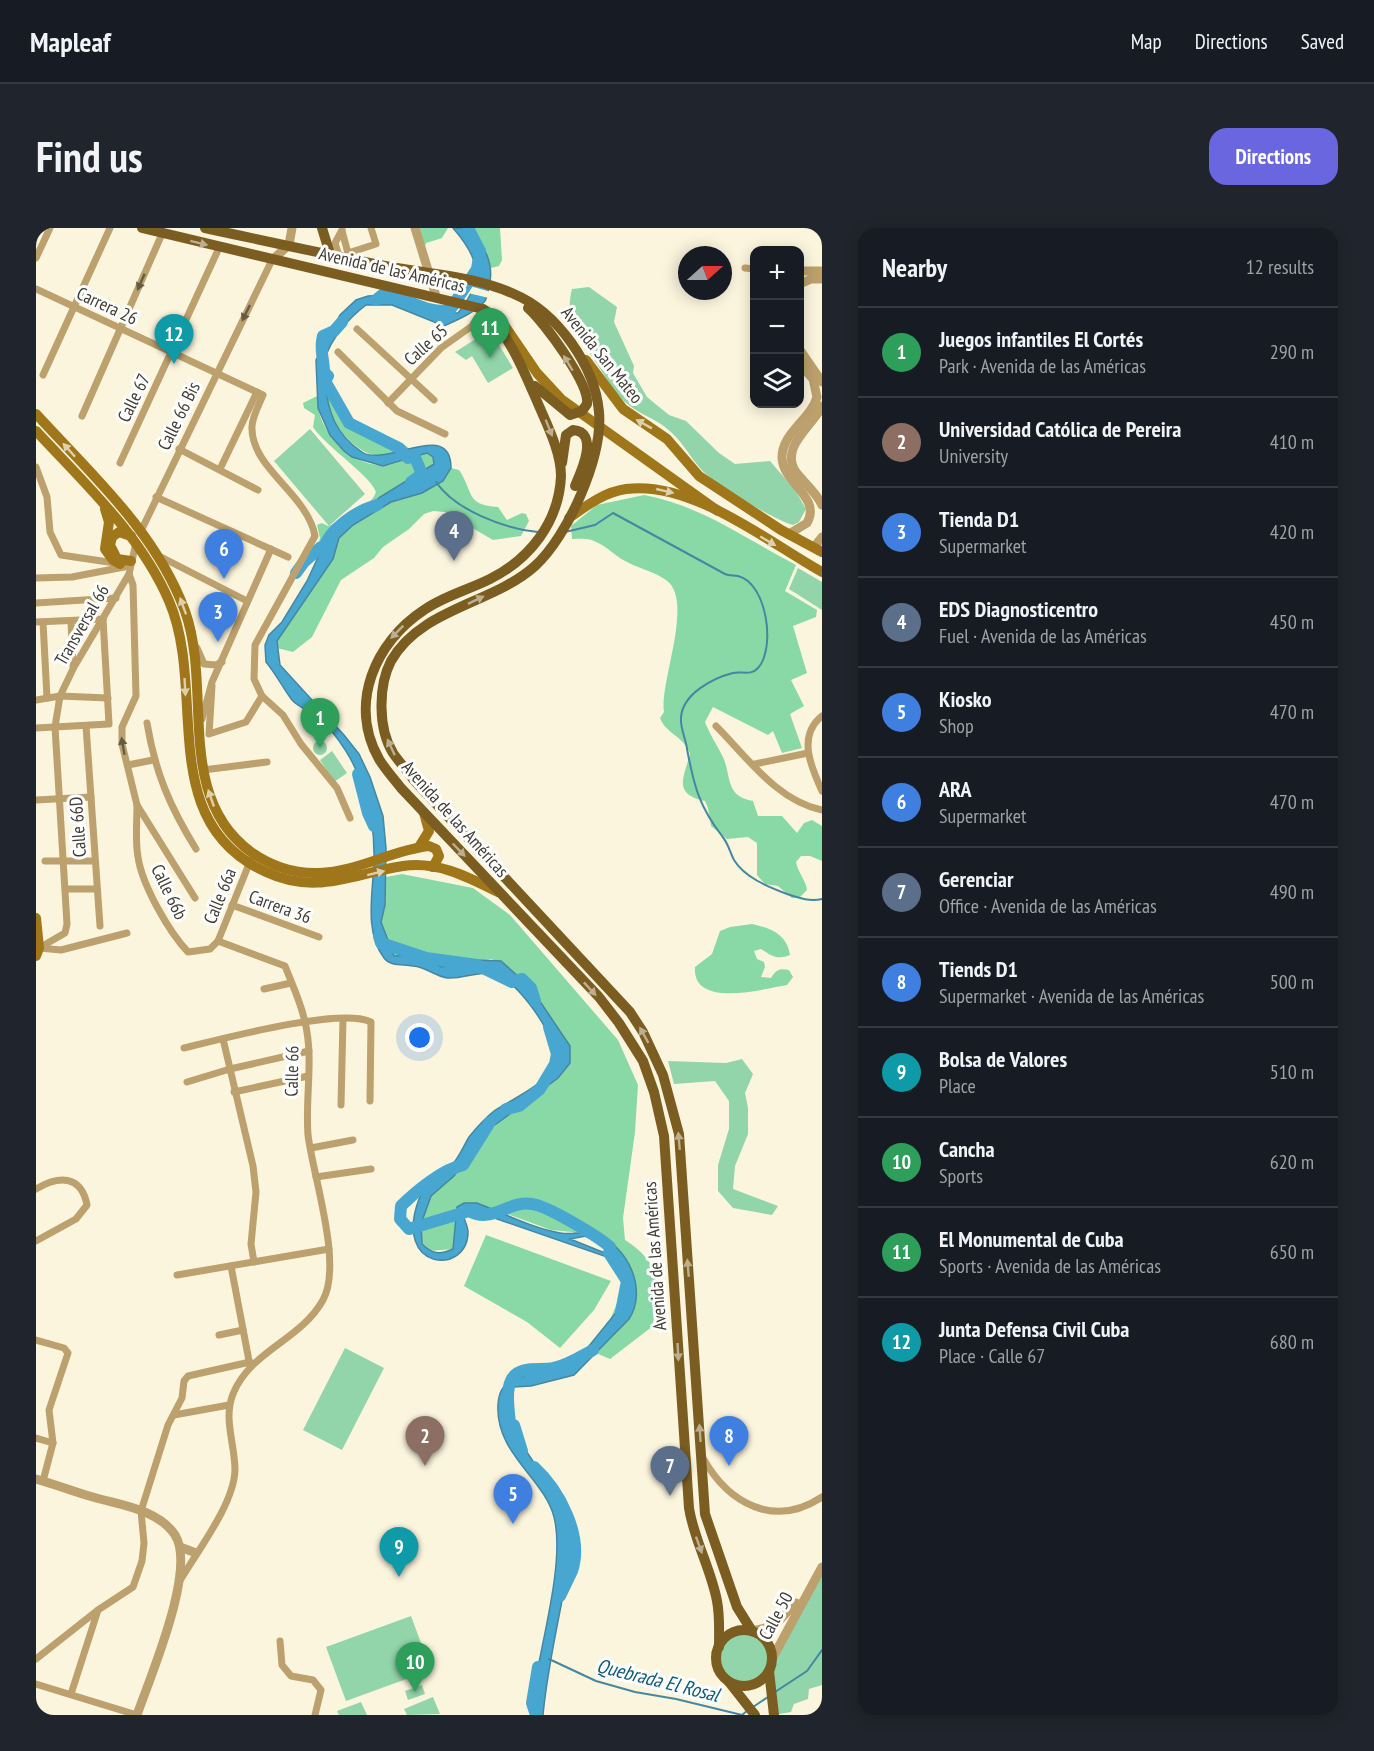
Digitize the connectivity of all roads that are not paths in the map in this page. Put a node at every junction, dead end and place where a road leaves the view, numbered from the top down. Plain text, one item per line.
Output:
1 (50, 228) edge
2 (110, 228) edge
3 (142, 228) edge
4 (205, 228) edge
5 (292, 228) edge
6 (322, 228) edge
7 (371, 228) edge
8 (415, 228) edge
9 (341, 230) edge
10 (162, 234) junction
11 (289, 245) junction
12 (219, 248) junction
13 (335, 255) junction
14 (36, 258) edge
15 (272, 260) junction
16 (745, 268) dead end
17 (750, 269) edge
18 (427, 271) junction
19 (804, 271) edge
20 (822, 271) edge
21 (822, 279) edge
22 (804, 282) edge
23 (36, 290) edge
24 (507, 291) junction
25 (436, 296) junction
26 (530, 302) junction
27 (74, 307) junction
28 (483, 309) junction
29 (120, 329) junction
30 (357, 329) dead end
31 (338, 352) dead end
32 (172, 353) junction
33 (803, 354) edge
34 (804, 369) edge
35 (217, 374) junction
36 (43, 375) dead end
37 (410, 380) junction
38 (530, 381) junction
39 (822, 382) edge
40 (260, 394) junction
41 (434, 400) dead end
42 (388, 403) junction
43 (822, 406) edge
44 (36, 414) edge
45 (82, 416) dead end
46 (36, 431) edge
47 (445, 434) dead end
48 (179, 449) junction
49 (120, 463) dead end
50 (36, 467) edge
51 (220, 469) junction
52 (561, 474) junction
53 (258, 490) dead end
54 (156, 497) junction
55 (104, 505) junction
56 (822, 505) edge
57 (718, 511) junction
58 (566, 523) junction
59 (789, 534) junction
60 (132, 536) junction
61 (822, 537) edge
62 (271, 549) junction
63 (818, 550) edge
64 (161, 557) junction
65 (288, 557) dead end
66 (127, 566) junction
67 (822, 572) edge
68 (36, 578) edge
69 (116, 598) junction
70 (247, 601) junction
71 (36, 603) edge
72 (103, 619) junction
73 (71, 621) junction
74 (39, 622) edge
75 (191, 632) junction
76 (222, 662) junction
77 (74, 667) junction
78 (212, 682) junction
79 (60, 696) junction
80 (261, 696) junction
81 (47, 698) junction
82 (108, 698) junction
83 (36, 700) edge
84 (822, 716) edge
85 (147, 723) dead end
86 (87, 726) junction
87 (716, 726) dead end
88 (56, 727) junction
89 (36, 728) edge
90 (199, 735) junction
91 (808, 753) junction
92 (153, 760) junction
93 (267, 762) dead end
94 (754, 764) junction
95 (128, 765) junction
96 (203, 770) junction
97 (822, 791) edge
98 (91, 797) junction
99 (61, 798) junction
100 (36, 800) edge
101 (137, 805) junction
102 (822, 810) edge
103 (424, 812) junction
104 (350, 818) dead end
105 (419, 847) junction
106 (196, 849) dead end
107 (252, 858) junction
108 (45, 861) dead end
109 (65, 861) junction
110 (95, 861) junction
111 (433, 867) junction
112 (345, 875) junction
113 (66, 889) junction
114 (97, 889) junction
115 (501, 894) junction
116 (195, 898) dead end
117 (232, 906) junction
118 (36, 918) edge
119 (100, 926) dead end
120 (127, 933) dead end
121 (319, 937) dead end
122 (562, 938) junction
123 (218, 941) junction
124 (550, 946) junction
125 (37, 952) edge
126 (291, 983) junction
127 (264, 989) dead end
128 (344, 1019) junction
129 (305, 1021) junction
130 (223, 1039) junction
131 (184, 1048) dead end
132 (309, 1051) junction
133 (230, 1069) junction
134 (308, 1076) junction
135 (187, 1082) dead end
136 (234, 1092) junction
137 (370, 1101) dead end
138 (340, 1105) dead end
139 (353, 1140) dead end
140 (310, 1148) junction
141 (372, 1169) dead end
142 (316, 1177) junction
143 (36, 1188) edge
144 (36, 1241) edge
145 (329, 1249) junction
146 (254, 1262) junction
147 (231, 1266) junction
148 (177, 1275) dead end
149 (243, 1330) junction
150 (219, 1335) dead end
151 (36, 1340) edge
152 (250, 1364) junction
153 (229, 1405) junction
154 (174, 1415) junction
155 (36, 1438) edge
156 (53, 1443) junction
157 (708, 1478) junction
158 (39, 1480) edge
159 (822, 1497) edge
160 (141, 1511) junction
161 (180, 1547) junction
162 (196, 1553) junction
163 (822, 1567) edge
164 (180, 1581) junction
165 (810, 1587) junction
166 (98, 1610) junction
167 (752, 1631) junction
168 (280, 1641) dead end
169 (719, 1647) junction
170 (36, 1659) edge
171 (772, 1659) junction
172 (769, 1671) junction
173 (729, 1682) junction
174 (36, 1684) edge
175 (71, 1694) junction
176 (126, 1713) edge
177 (137, 1715) edge
178 (315, 1715) edge
179 (755, 1715) edge
180 (774, 1715) edge

1 - 14 street
2 - 27 street
3 - 10 main road, Avenida de las Américas
4 - 11 main road, Avenida de las Américas
5 - 11 street
6 - 13 main road
7 - 9 street
8 - 18 street
9 - 13 street
10 -> 12 main road, Avenida de las Américas
10 -> 29 street
11 - 13 main road, Avenida de las Américas
11 - 15 street
12 - 15 main road, Avenida de las Américas
12 - 32 street, Calle 67
13 - 18 main road, Avenida de las Américas
15 - 25 main road, Avenida de las Américas
15 -> 35 street, Calle 66 Bis
16 - 17 street
18 - 24 main road, Avenida de las Américas
18 - 25 street
19 - 20 street
21 - 22 street
23 - 27 street, Carrera 26
24 - 26 main road, Avenida de las Américas
38 -> 24 main road
25 - 28 main road, Avenida de las Américas
26 - 58 main road, Avenida de las Américas
59 -> 26 main road, Avenida San Mateo
27 - 29 street, Carrera 26
27 - 36 street
28 - 37 street, Calle 65
28 - 38 main road, Avenida de las Américas
28 - 57 main road
29 - 32 street, Carrera 26
29 - 45 street
30 - 37 street
31 - 42 street
32 - 35 street, Carrera 26
32 - 49 street, Calle 67
33 - 39 street
34 - 59 street
35 - 40 street, Carrera 26
35 - 48 street, Calle 66 Bis
37 - 41 street
37 - 42 street, Calle 65
38 -> 52 main road, Avenida de las Américas
40 - 51 street
40 - 80 street
42 - 47 street
43 - 56 street
64 -> 44 main road
46 - 55 main road
48 - 51 street
48 - 54 street, Calle 66 Bis
50 - 66 street
51 - 53 street
52 - 58 main road
52 -> 103 main road, Avenida de las Américas
54 - 62 street
54 - 66 street, Calle 66 Bis
55 - 60 main road
55 - 66 main road
58 -> 57 main road
57 -> 67 main road
122 -> 58 main road, Avenida de las Américas
59 - 63 main road, Avenida San Mateo
60 - 66 main road
60 -> 107 main road
61 - 63 street
62 - 65 street
62 - 70 street
64 - 70 street
75 -> 64 main road
66 - 68 street
66 - 69 street, Transversal 66
95 -> 66 street
69 - 71 street
69 - 72 street, Transversal 66
70 - 76 street
72 - 73 street
72 - 77 street, Transversal 66
72 - 82 street
73 - 74 street
73 - 77 street
74 - 81 street
75 - 76 street
75 - 90 main road
76 - 78 street
77 - 79 street, Transversal 66
78 - 80 street
78 - 90 street
79 - 81 street
79 - 82 street
79 - 88 street, Transversal 66
80 - 104 street
81 - 83 street
82 - 86 street
84 - 91 street
85 - 92 street
86 - 88 street
86 - 98 street, Calle 66D
87 - 94 street
88 - 89 street
88 - 99 street
90 - 96 main road
91 - 94 street
91 - 97 street
92 - 95 street
92 - 106 street
93 - 96 street
94 - 102 street
95 - 101 street
107 -> 96 main road
98 - 99 street
98 - 110 street, Calle 66D
99 - 100 street
99 - 109 street
101 - 116 street
101 - 123 street, Calle 66b
103 - 105 main road
103 -> 115 main road, Avenida de las Américas
105 - 111 main road
105 - 112 main road
107 - 112 main road
107 - 117 street, Calle 66a
108 - 109 street
109 - 110 street
109 - 113 street
110 - 114 street, Calle 66D
112 -> 111 main road
111 - 115 main road
113 - 114 street
113 - 125 street
114 - 119 street, Calle 66D
115 - 124 main road, Avenida de las Américas
117 - 121 street, Carrera 36
117 - 123 street, Calle 66a
118 - 125 main road
120 - 125 street
122 - 124 main road
157 -> 122 main road, Avenida de las Américas
123 - 126 street, Calle 66
124 -> 169 main road, Avenida de las Américas
126 - 127 street
126 - 129 street, Calle 66
128 - 129 street
128 - 137 street
128 - 138 street
129 - 130 street
129 - 132 street, Calle 66
130 - 131 street
130 - 133 street
132 - 133 street
132 - 134 street, Calle 66
133 - 135 street
133 - 136 street
134 - 136 street
134 - 140 street, Calle 66
136 - 146 street
139 - 140 street
140 - 142 street, Calle 66
141 - 142 street
142 - 145 street, Calle 66
143 - 144 street
145 - 146 street
145 - 152 street, Calle 66
146 - 147 street
147 - 148 street
147 - 149 street
149 - 150 street
149 - 152 street
151 - 156 street
152 - 153 street
152 - 154 street
153 - 154 street
153 - 162 street
154 - 160 street
155 - 156 street
156 - 158 street
157 - 159 street
157 - 167 main road, Avenida de las Américas
158 - 160 street
160 - 161 street
160 - 166 street
161 - 162 street
161 - 164 street
162 - 164 street
163 - 165 street, Calle 50
164 - 177 street
165 - 167 street, Calle 50
165 - 171 street, Calle 50
166 - 170 street
166 - 175 street
167 - 169 main road
167 - 171 main road
168 - 178 street
169 - 173 main road
171 - 172 main road
172 - 173 main road
172 - 180 main road
173 - 179 main road
174 - 175 street
175 - 176 street
176 - 177 street

